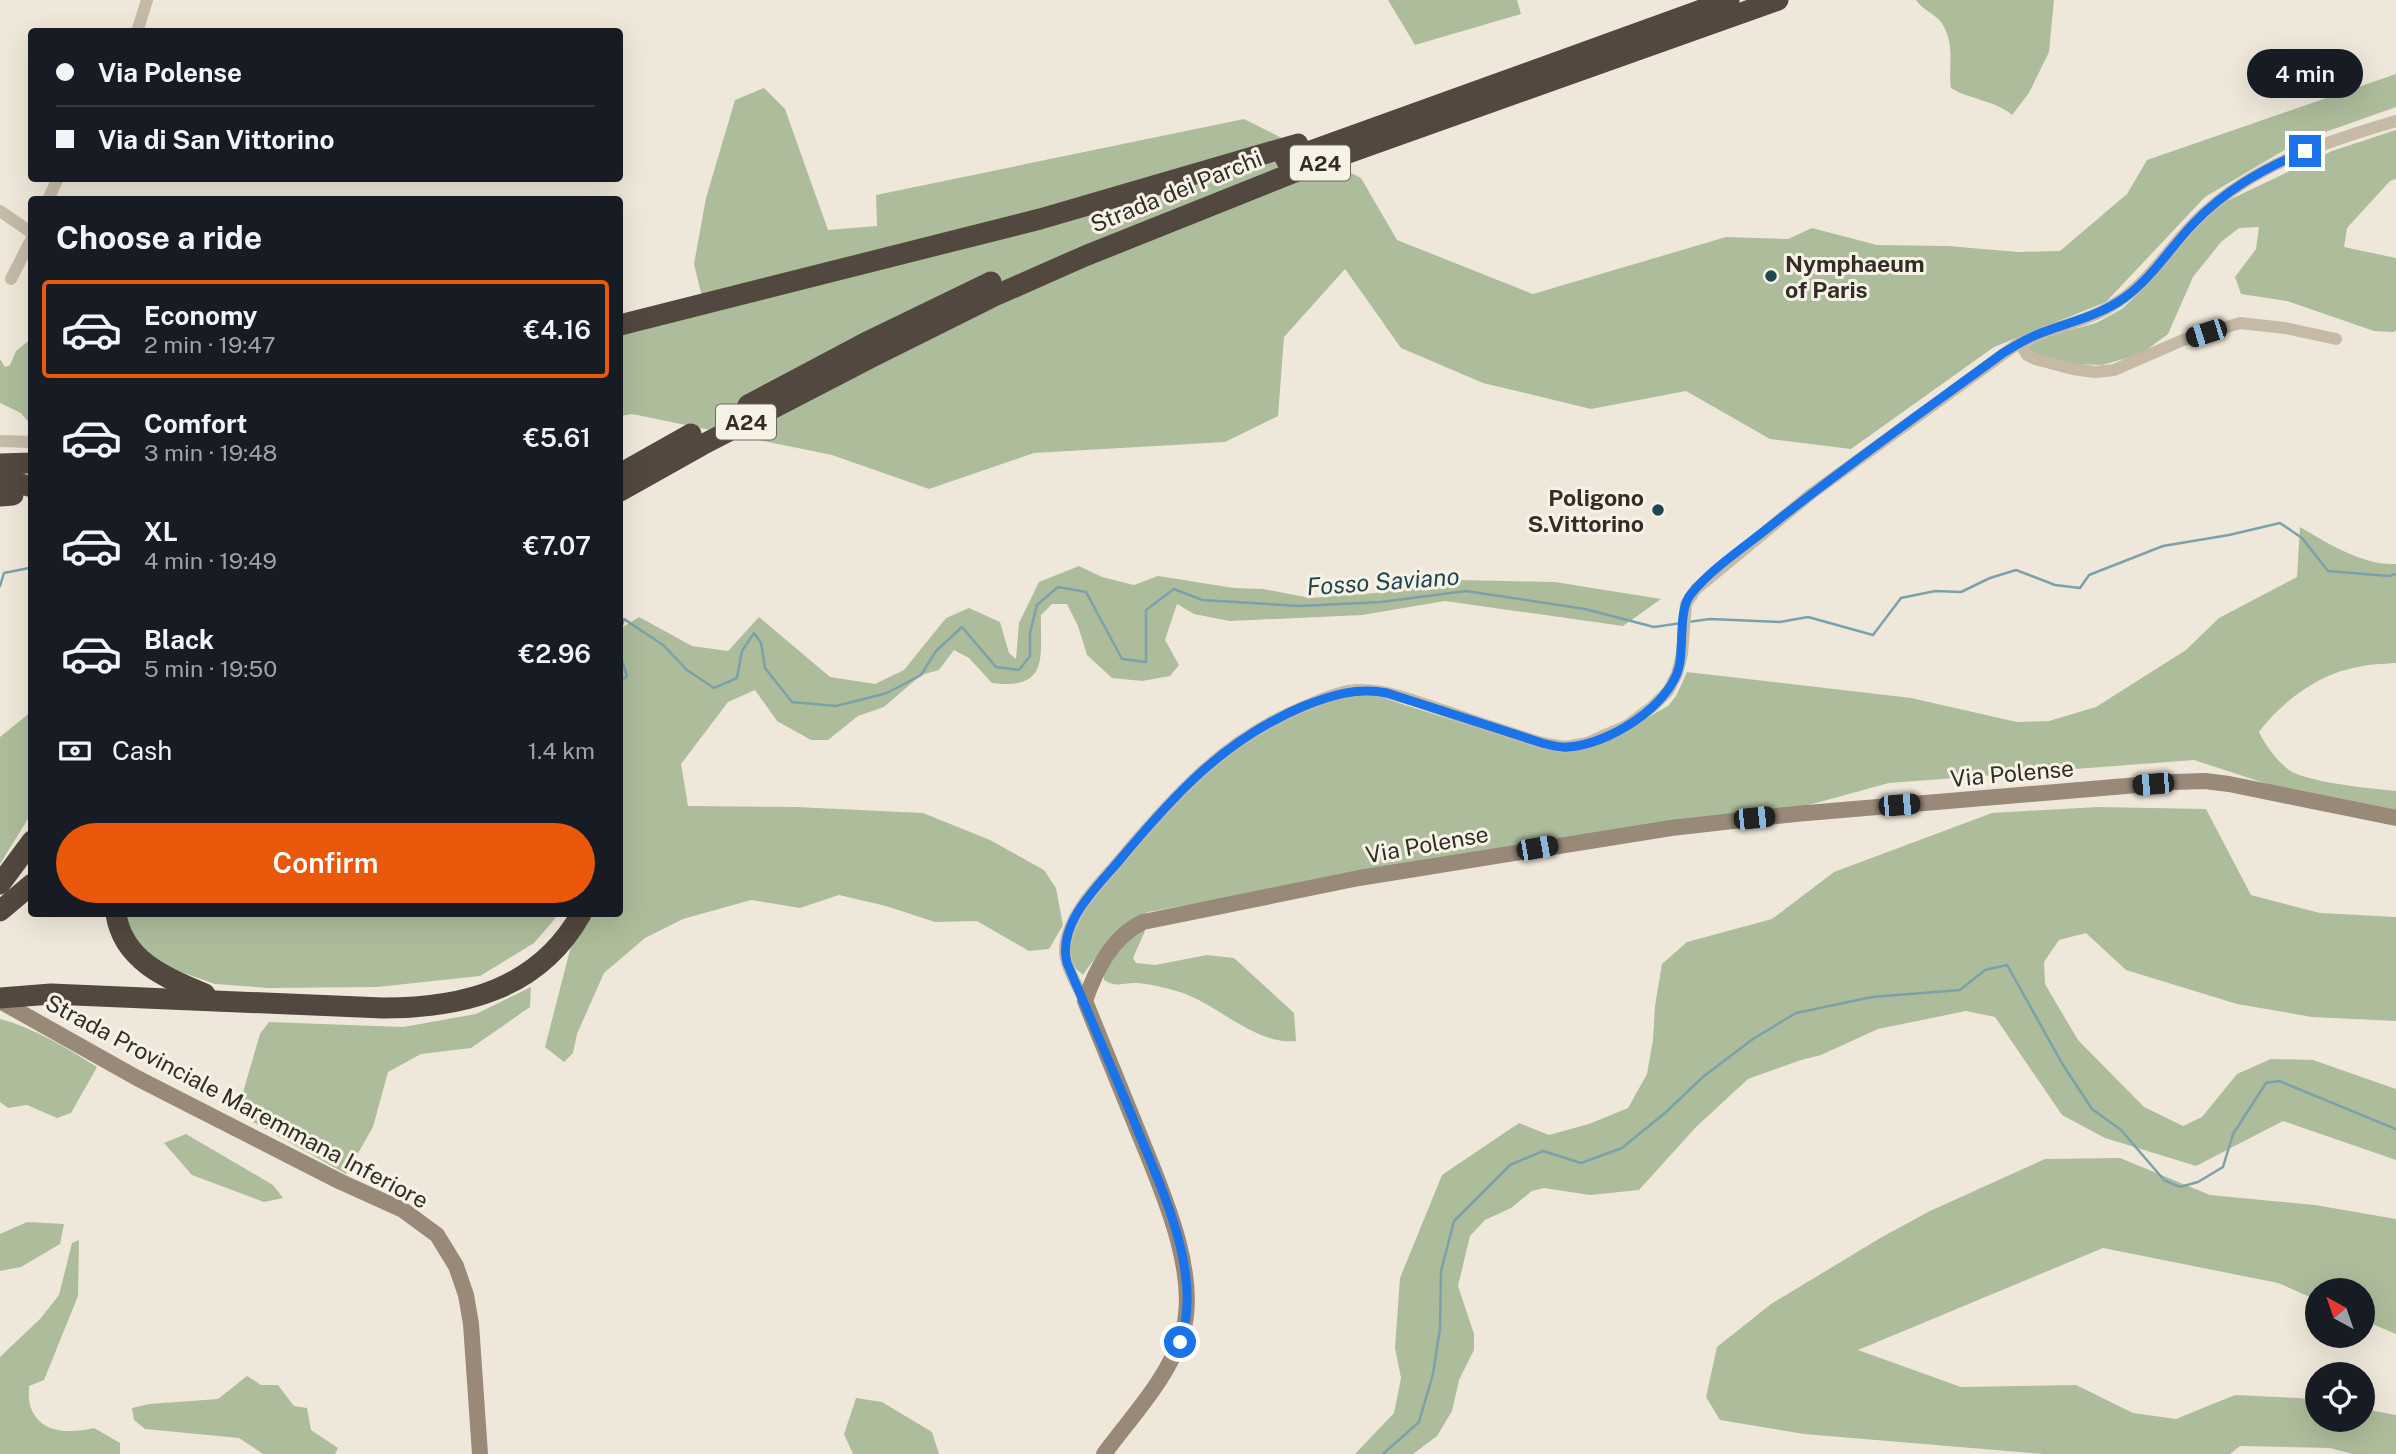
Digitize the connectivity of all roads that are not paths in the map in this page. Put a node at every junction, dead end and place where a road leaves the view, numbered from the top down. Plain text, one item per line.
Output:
1 (147, 0) edge
2 (1729, 0) edge
3 (1777, 0) edge
4 (138, 28) edge
5 (1418, 110) junction
6 (2396, 121) edge
7 (0, 211) edge
8 (28, 230) edge
9 (28, 246) edge
10 (11, 279) dead end
11 (623, 324) edge
12 (2336, 339) dead end
13 (2020, 343) junction
14 (870, 349) junction
15 (0, 441) edge
16 (28, 442) edge
17 (28, 463) edge
18 (0, 464) edge
19 (623, 472) edge
20 (623, 489) edge
21 (2396, 818) edge
22 (28, 846) edge
23 (0, 884) edge
24 (28, 887) edge
25 (28, 906) edge
26 (0, 911) edge
27 (117, 917) edge
28 (578, 917) edge
29 (0, 928) edge
30 (0, 1000) edge
31 (220, 1000) junction
32 (1084, 1001) junction
33 (480, 1454) edge
34 (1104, 1454) edge

1 - 4 street
2 - 5 highway, Strada dei Parchi / A24
3 - 14 highway, Strada dei Parchi / A24
5 - 11 highway
5 - 14 highway, Strada dei Parchi / A24
6 - 13 street
7 - 8 street
9 - 10 street
12 - 13 street
13 - 32 street
14 - 19 highway, Strada dei Parchi / A24
14 - 20 highway, Strada dei Parchi / A24
15 - 16 street
17 - 18 highway
21 - 32 street, Via Polense
22 - 23 highway
24 - 26 highway
25 - 29 highway
27 - 31 highway
28 - 31 highway
30 - 31 highway
30 - 33 street, Strada Provinciale Maremmana Inferiore
32 - 34 street

